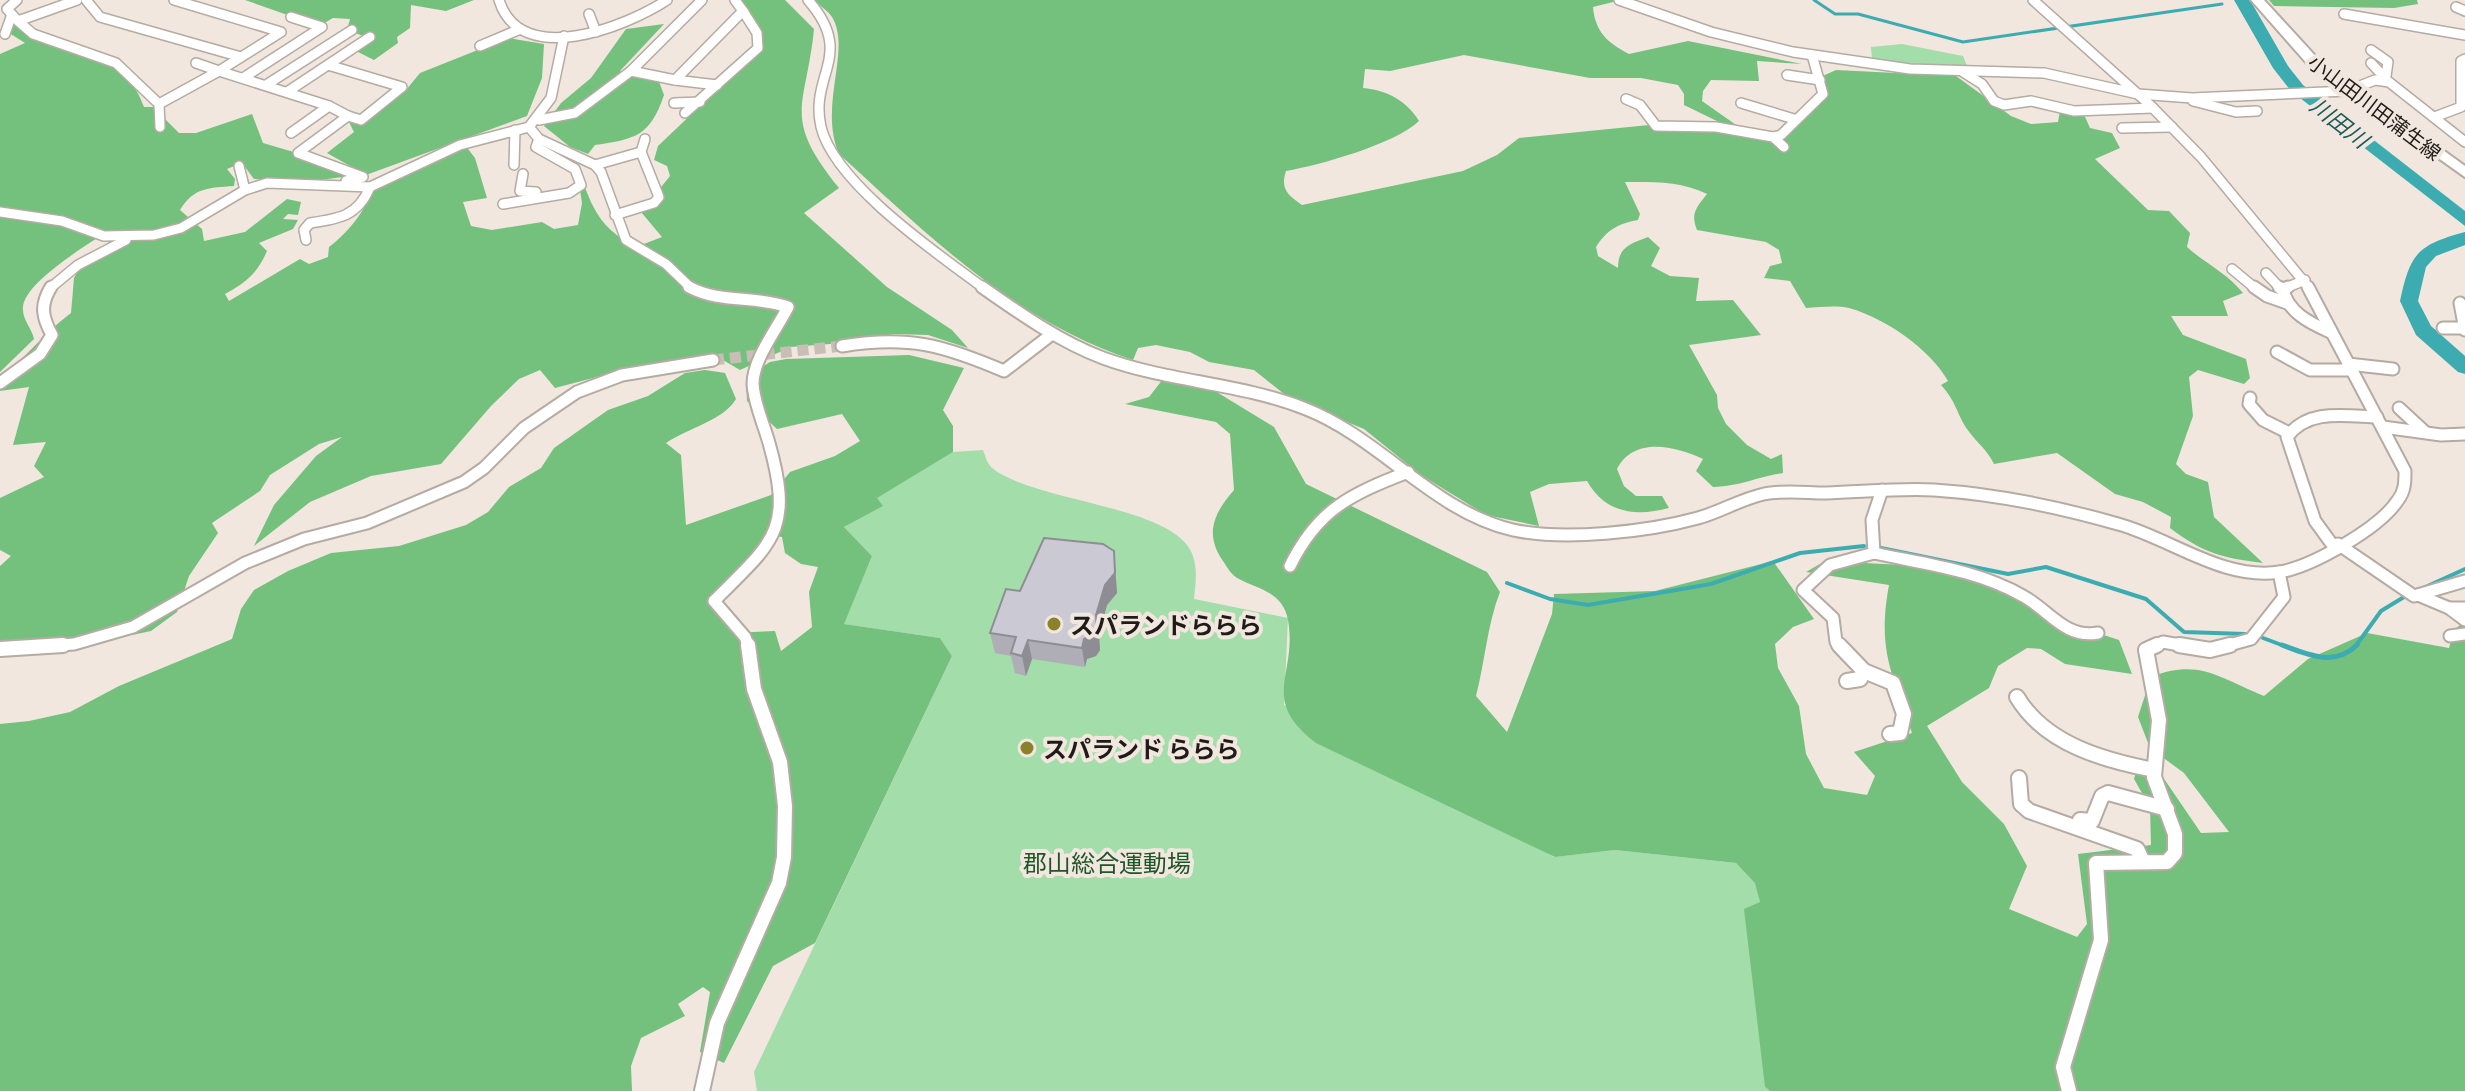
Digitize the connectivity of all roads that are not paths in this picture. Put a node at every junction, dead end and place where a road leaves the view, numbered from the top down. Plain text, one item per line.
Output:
1 (17, 0) edge
2 (77, 0) edge
3 (86, 0) edge
4 (174, 0) edge
5 (499, 0) edge
6 (667, 0) edge
7 (702, 0) edge
8 (735, 0) edge
9 (808, 0) edge
10 (1619, 0) edge
11 (2033, 0) edge
12 (2257, 0) edge
13 (743, 11) junction
14 (589, 14) dead end
15 (2344, 14) dead end
16 (291, 17) dead end
17 (14, 19) junction
18 (302, 21) junction
19 (352, 30) dead end
20 (518, 30) junction
21 (281, 32) junction
22 (596, 32) junction
23 (5, 34) dead end
24 (2465, 35) edge
25 (564, 36) junction
26 (370, 37) dead end
27 (480, 46) dead end
28 (2371, 50) dead end
29 (1812, 55) junction
30 (241, 57) junction
31 (2465, 59) edge
32 (196, 63) dead end
33 (2371, 63) dead end
34 (328, 65) junction
35 (219, 71) junction
36 (631, 71) junction
37 (1962, 71) junction
38 (1787, 75) dead end
39 (243, 78) junction
40 (2385, 78) junction
41 (675, 80) junction
42 (1820, 80) junction
43 (266, 85) junction
44 (717, 85) junction
45 (2347, 91) junction
46 (287, 92) junction
47 (2138, 94) junction
48 (2183, 97) junction
49 (1626, 99) dead end
50 (700, 102) junction
51 (674, 103) dead end
52 (1741, 103) dead end
53 (159, 104) junction
54 (329, 106) junction
55 (2153, 108) junction
56 (2257, 111) dead end
57 (685, 113) dead end
58 (348, 116) junction
59 (2437, 116) junction
60 (1794, 119) junction
61 (539, 120) junction
62 (160, 127) dead end
63 (529, 127) junction
64 (2172, 127) junction
65 (2122, 128) dead end
66 (515, 130) junction
67 (291, 133) dead end
68 (1773, 137) junction
69 (539, 139) junction
70 (645, 139) dead end
71 (2465, 142) edge
72 (1784, 147) dead end
73 (284, 148) dead end
74 (641, 152) junction
75 (298, 153) junction
76 (514, 165) dead end
77 (595, 165) junction
78 (239, 166) dead end
79 (2465, 173) edge
80 (523, 174) dead end
81 (316, 185) junction
82 (370, 187) junction
83 (579, 187) junction
84 (245, 190) junction
85 (503, 204) dead end
86 (0, 212) edge
87 (615, 215) junction
88 (129, 238) junction
89 (306, 240) dead end
90 (2232, 269) dead end
91 (2266, 273) dead end
92 (2305, 280) junction
93 (2285, 297) junction
94 (2460, 303) dead end
95 (2443, 328) dead end
96 (2463, 329) edge
97 (2330, 332) junction
98 (1052, 334) junction
99 (842, 346) tunnel mouth
100 (2277, 352) dead end
101 (713, 360) tunnel mouth
102 (2349, 367) junction
103 (2393, 369) dead end
104 (0, 383) edge
105 (2250, 398) dead end
106 (2399, 408) dead end
107 (2380, 422) junction
108 (2425, 432) junction
109 (2289, 433) junction
110 (2465, 434) edge
111 (1408, 472) junction
112 (1882, 490) junction
113 (2336, 546) junction
114 (1874, 553) junction
115 (1290, 566) dead end
116 (2279, 572) junction
117 (2465, 581) edge
118 (2418, 595) junction
119 (2449, 608) junction
120 (2465, 608) edge
121 (2465, 620) edge
122 (2098, 633) dead end
123 (2465, 634) edge
124 (2450, 636) dead end
125 (0, 649) edge
126 (1864, 671) junction
127 (1847, 681) dead end
128 (2017, 697) dead end
129 (1890, 734) dead end
130 (2154, 770) junction
131 (2019, 778) dead end
132 (2167, 809) junction
133 (2080, 820) dead end
134 (2143, 862) junction
135 (702, 1091) edge
136 (2069, 1091) edge

1 - 17 street
2 - 17 street
3 - 30 street
4 - 21 street
5 - 20 street
6 - 22 street
7 - 36 street
8 - 13 street
9 - 98 street
10 - 29 street
11 - 47 street
12 - 45 main road, 小山田川田蒲生線
13 - 41 street
13 - 44 street
14 - 22 street
15 - 24 street
16 - 18 street
17 - 23 street
17 - 53 street
18 - 21 street
18 - 39 street
19 - 43 street
20 - 25 street
20 - 27 street
21 - 30 street
22 - 25 street
25 - 61 street
26 - 34 street
28 - 40 street
29 - 37 street
29 - 42 street
30 - 35 street
31 - 59 street
32 - 35 street
33 - 40 street
34 - 46 street
34 - 58 street
35 - 39 street
35 - 53 street
36 - 41 street
36 - 61 street
37 - 47 street
37 - 55 street
38 - 42 street
39 - 43 street
40 - 45 street
40 - 59 street
41 - 44 street
42 - 60 street
43 - 46 street
44 - 50 street
45 - 48 street
45 - 79 main road, 小山田川田蒲生線
46 - 54 street
47 - 48 street
47 - 55 street
48 - 56 street
49 - 68 street
50 - 51 street
50 - 57 street
52 - 60 street
53 - 62 street
54 - 58 street
54 - 67 street
55 - 64 street
58 - 75 street
59 - 71 street
60 - 68 street
61 - 63 street
63 - 66 street
63 - 69 street
64 - 65 street
64 - 92 street
66 - 76 street
66 - 82 street
68 - 72 street
69 - 77 street
69 - 83 street
70 - 74 street
73 - 75 street
74 - 77 street
74 - 87 street
75 - 81 street
77 - 87 street
78 - 84 street
80 - 83 street
81 - 82 street
81 - 84 street
82 - 89 street
83 - 85 street
84 - 88 street
86 - 88 street
87 - 135 street
88 - 104 street
90 - 93 street
91 - 93 street
92 - 93 street
92 - 97 street
93 - 97 street
94 - 96 street
95 - 96 street
97 - 102 street
98 - 99 street
98 - 111 street
100 - 102 street
101 - 125 street
102 - 103 street
102 - 107 street
105 - 109 street
106 - 108 street
107 - 108 street
107 - 109 street
107 - 113 street
108 - 110 street
109 - 113 street
111 - 112 street
111 - 115 street
112 - 114 street
112 - 116 street
113 - 116 street
113 - 118 street
114 - 122 street
114 - 126 street
116 - 130 street
117 - 118 street
118 - 119 street
119 - 120 street
119 - 121 street
123 - 124 street
126 - 127 street
126 - 129 street
128 - 130 street
130 - 132 street
131 - 134 street
132 - 133 street
132 - 134 street
134 - 136 street

